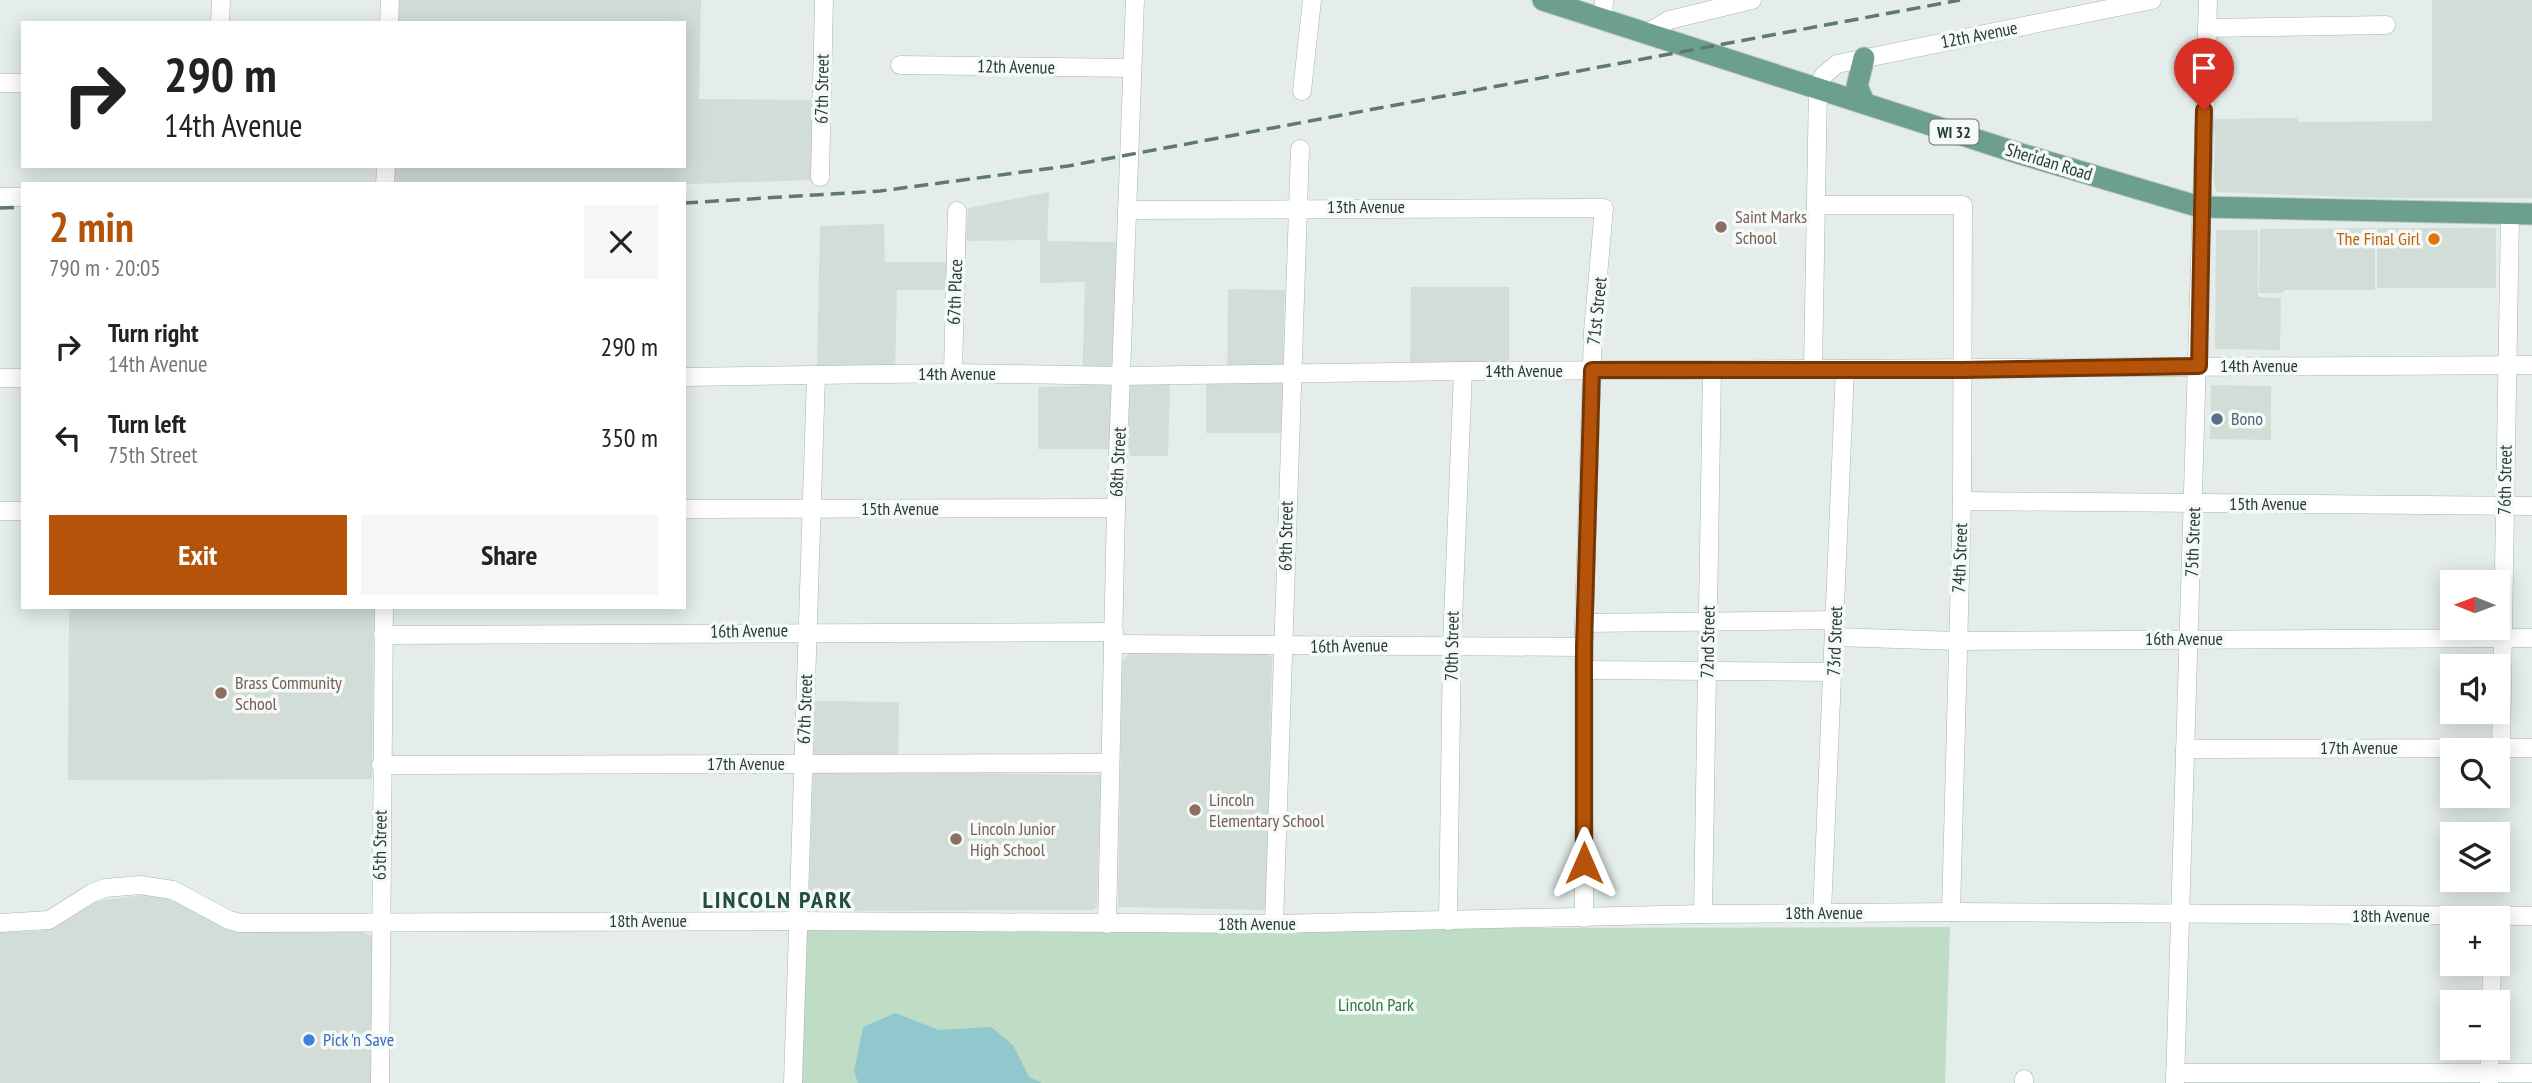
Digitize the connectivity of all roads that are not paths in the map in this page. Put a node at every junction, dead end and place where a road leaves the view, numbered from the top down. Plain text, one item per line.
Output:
1 (221, 0) edge
2 (390, 0) edge
3 (824, 0) edge
4 (1135, 0) edge
5 (1312, 0) edge
6 (1543, 0) edge
7 (2152, 0) edge
8 (2208, 0) edge
9 (1743, 1) edge
10 (1603, 10) edge
11 (220, 21) edge
12 (389, 21) edge
13 (2386, 25) dead end
14 (2207, 28) junction
15 (1650, 32) junction
16 (1864, 58) junction
17 (900, 65) dead end
18 (1132, 68) junction
19 (0, 83) edge
20 (21, 83) edge
21 (1818, 87) junction
22 (1302, 91) dead end
23 (1864, 102) junction
24 (1300, 149) dead end
25 (820, 177) dead end
26 (0, 197) edge
27 (21, 197) edge
28 (1816, 205) junction
29 (1297, 207) junction
30 (2200, 207) junction
31 (1604, 208) joint
32 (1127, 210) junction
33 (957, 211) dead end
34 (2510, 214) junction
35 (2532, 214) edge
36 (2507, 365) junction
37 (2532, 365) edge
38 (2199, 366) junction
39 (1813, 369) junction
40 (1844, 369) junction
41 (1592, 370) junction
42 (1712, 370) junction
43 (1962, 370) junction
44 (1463, 371) junction
45 (953, 373) junction
46 (1290, 374) junction
47 (816, 376) junction
48 (1122, 376) junction
49 (686, 377) edge
50 (0, 378) edge
51 (21, 378) edge
52 (1962, 501) junction
53 (2194, 504) junction
54 (2505, 505) junction
55 (2532, 506) edge
56 (1116, 508) junction
57 (686, 509) edge
58 (812, 509) junction
59 (0, 511) edge
60 (21, 511) edge
61 (2504, 570) edge
62 (384, 609) edge
63 (1708, 620) junction
64 (1584, 623) junction
65 (1836, 629) junction
66 (808, 631) junction
67 (383, 635) junction
68 (1114, 638) junction
69 (2440, 638) edge
70 (2510, 638) edge
71 (2532, 638) edge
72 (2189, 639) junction
73 (2502, 640) edge
74 (1957, 641) junction
75 (1452, 644) junction
76 (1283, 647) junction
77 (1584, 647) junction
78 (1584, 670) junction
79 (1707, 670) junction
80 (1834, 672) junction
81 (2501, 738) edge
82 (2440, 747) edge
83 (2510, 747) edge
84 (2532, 748) edge
85 (2185, 749) junction
86 (1110, 763) junction
87 (804, 764) junction
88 (381, 765) junction
89 (1951, 912) junction
90 (1822, 913) junction
91 (1703, 914) junction
92 (2179, 915) junction
93 (2532, 916) edge
94 (2440, 917) edge
95 (2510, 917) edge
96 (1584, 918) junction
97 (379, 921) junction
98 (799, 921) junction
99 (1448, 921) junction
100 (0, 923) edge
101 (1274, 924) junction
102 (1107, 925) junction
103 (2490, 1060) edge
104 (2532, 1073) edge
105 (2175, 1078) edge
106 (2489, 1078) edge
107 (380, 1083) edge
108 (793, 1083) edge

1 - 11 street
2 - 12 street
3 - 25 street, 67th Street
4 - 18 street, 68th Street
5 - 22 street
6 - 10 main road, Sheridan Road / WI 32
7 - 16 street, 12th Avenue
8 - 14 street, 75th Street
9 - 15 street
10 - 15 main road, Sheridan Road / WI 32
13 - 14 street
14 - 30 street, 75th Street
15 - 21 main road, Sheridan Road / WI 32
16 - 21 street, 12th Avenue
16 - 23 main road
17 - 18 street, 12th Avenue
18 - 32 street, 68th Street
19 - 20 street
21 - 23 main road, Sheridan Road / WI 32
21 - 28 street
23 - 30 main road, Sheridan Road / WI 32
24 - 29 street, 69th Street
26 - 27 street
28 - 39 street
28 - 43 street, 74th Street
29 - 31 street, 13th Avenue
29 - 32 street, 13th Avenue
29 - 46 street, 69th Street
30 - 34 main road, Sheridan Road / WI 32
30 - 38 street, 75th Street
31 - 41 street, 71st Street
32 - 48 street, 68th Street
33 - 45 street, 67th Place
34 - 35 main road, Sheridan Road / WI 32
34 - 36 street, 76th Street
36 - 37 street, 14th Avenue
36 - 38 street, 14th Avenue
36 - 54 street, 76th Street
38 - 43 street, 14th Avenue
38 - 53 street, 75th Street
39 - 40 street, 14th Avenue
39 - 42 street, 14th Avenue
40 - 43 street, 14th Avenue
40 - 65 street, 73rd Street
41 - 42 street, 14th Avenue
41 - 44 street, 14th Avenue
41 - 64 street, 71st Street
42 - 63 street, 72nd Street
43 - 52 street, 74th Street
44 - 46 street, 14th Avenue
44 - 75 street, 70th Street
45 - 47 street, 14th Avenue
45 - 48 street, 14th Avenue
46 - 48 street, 14th Avenue
46 - 76 street, 69th Street
47 - 49 street, 14th Avenue
47 - 58 street, 67th Street
48 - 56 street, 68th Street
50 - 51 street
52 - 53 street, 15th Avenue
52 - 74 street, 74th Street
53 - 54 street, 15th Avenue
53 - 72 street, 75th Street
54 - 55 street, 15th Avenue
54 - 61 street, 76th Street
56 - 58 street, 15th Avenue
56 - 68 street, 68th Street
57 - 58 street, 15th Avenue
58 - 66 street, 67th Street
59 - 60 street
62 - 67 street, 65th Street
63 - 64 street, 16th Avenue
63 - 65 street, 16th Avenue
63 - 79 street, 72nd Street
64 - 77 street, 71st Street
65 - 74 street, 16th Avenue
65 - 80 street, 73rd Street
66 - 67 street, 16th Avenue
66 - 68 street, 16th Avenue
66 - 87 street, 67th Street
67 - 88 street, 65th Street
68 - 76 street, 16th Avenue
68 - 86 street, 68th Street
69 - 72 street, 16th Avenue
70 - 71 street, 16th Avenue
72 - 74 street, 16th Avenue
72 - 85 street, 75th Street
73 - 81 street, 76th Street
74 - 89 street, 74th Street
75 - 76 street, 16th Avenue
75 - 77 street, 16th Avenue
75 - 99 street, 70th Street
76 - 101 street, 69th Street
77 - 78 street, 71st Street
78 - 79 street
78 - 96 street, 71st Street
79 - 80 street
79 - 91 street, 72nd Street
80 - 90 street, 73rd Street
82 - 85 street, 17th Avenue
83 - 84 street, 17th Avenue
85 - 92 street, 75th Street
86 - 87 street, 17th Avenue
86 - 102 street, 68th Street
87 - 88 street, 17th Avenue
87 - 98 street, 67th Street
88 - 97 street, 65th Street
89 - 90 street, 18th Avenue
89 - 92 street, 18th Avenue
90 - 91 street, 18th Avenue
91 - 96 street, 18th Avenue
92 - 94 street, 18th Avenue
92 - 105 street, 75th Street
93 - 95 street, 18th Avenue
96 - 99 street, 18th Avenue
97 - 98 street, 18th Avenue
97 - 100 street, 18th Avenue
97 - 107 street, 65th Street
98 - 102 street, 18th Avenue
98 - 108 street, 67th Street
99 - 101 street, 18th Avenue
101 - 102 street, 18th Avenue
103 - 106 street
104 - 106 street
105 - 106 street

